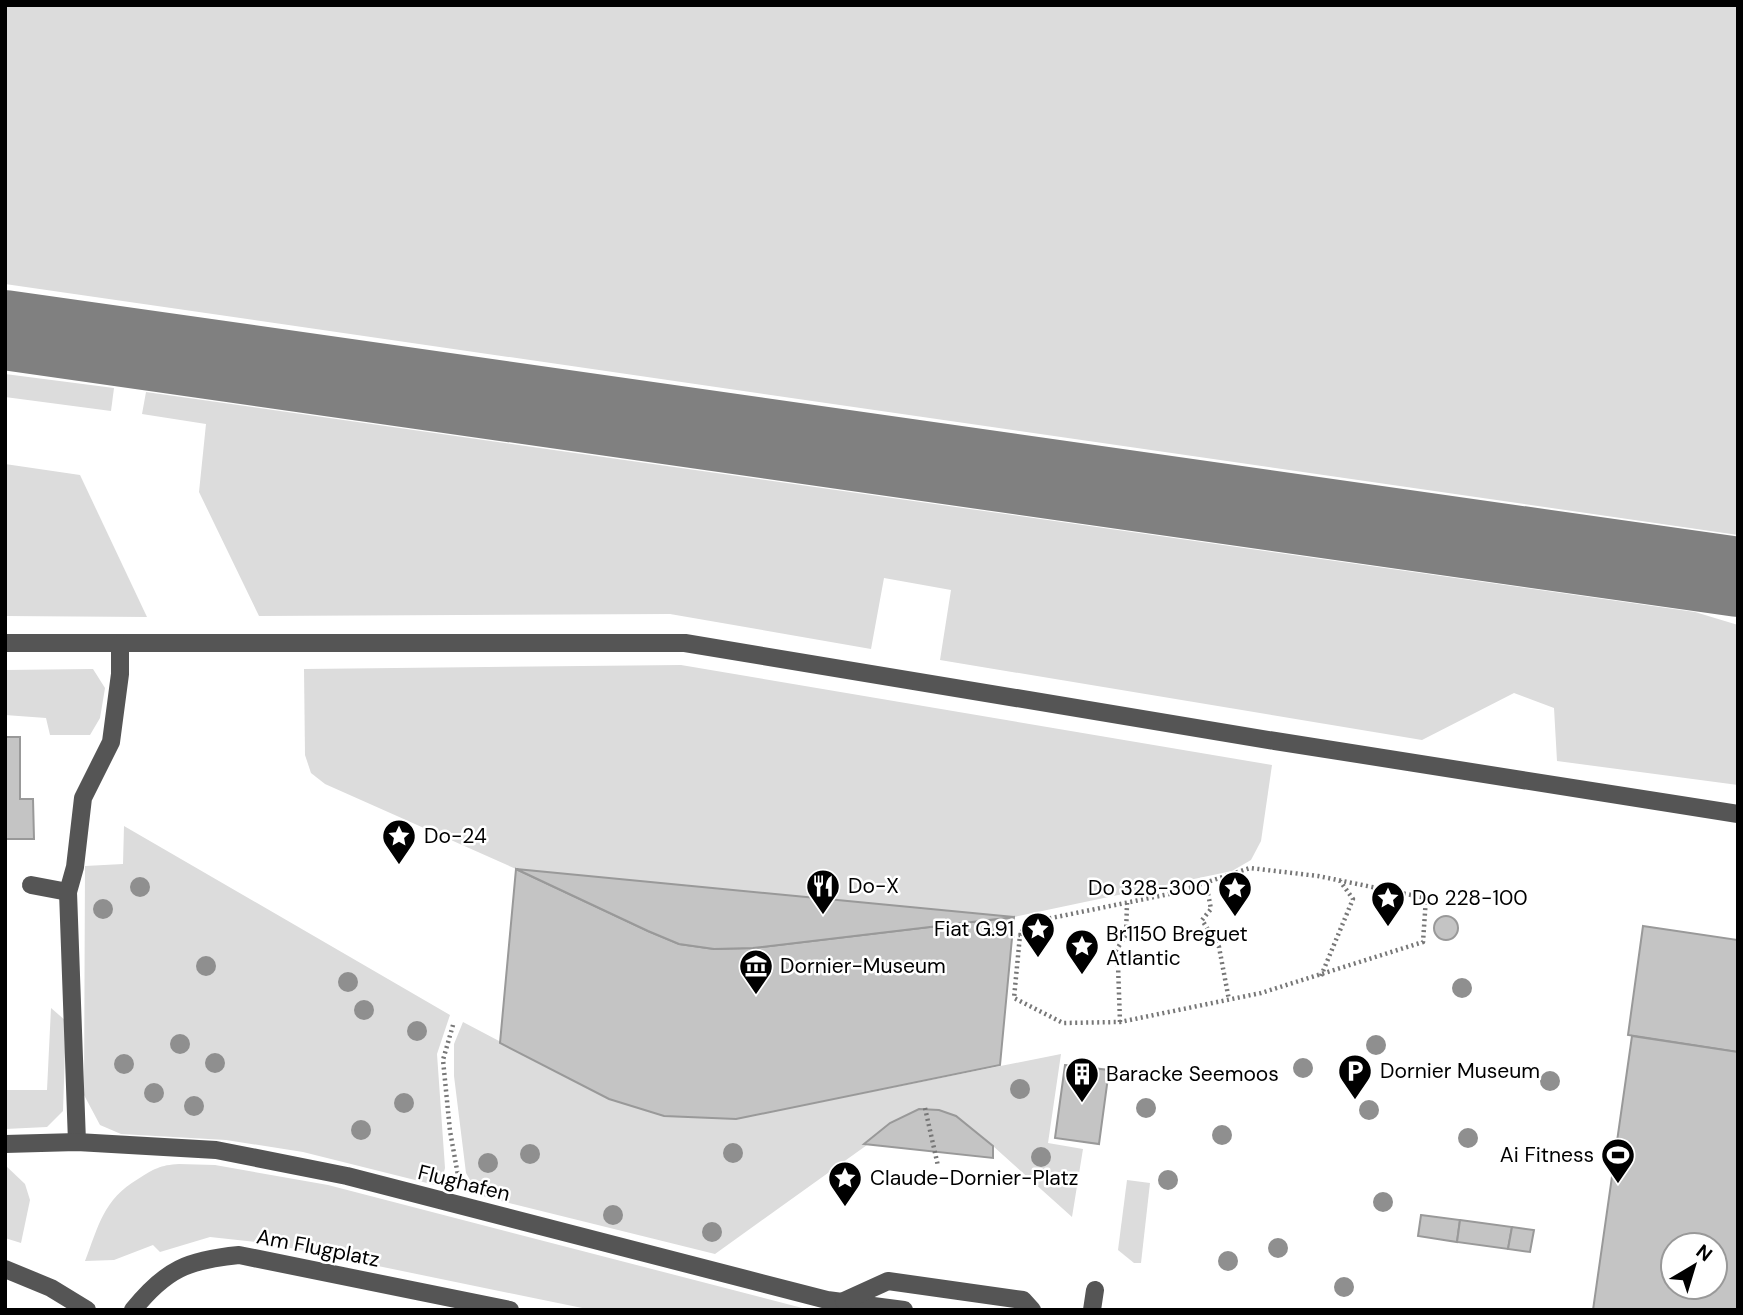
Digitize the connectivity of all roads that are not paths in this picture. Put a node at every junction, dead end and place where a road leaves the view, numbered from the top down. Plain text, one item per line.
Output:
1 (5, 643) edge
2 (120, 644) junction
3 (1738, 814) edge
4 (31, 886) dead end
5 (68, 892) junction
6 (77, 1142) junction
7 (5, 1144) edge
8 (5, 1269) edge
9 (1095, 1290) dead end
10 (844, 1301) junction
11 (87, 1310) edge
12 (133, 1310) edge
13 (510, 1310) edge
14 (904, 1310) edge
15 (1032, 1310) edge
16 (1092, 1310) edge

1 - 2 street
2 - 3 street
2 - 5 street
4 - 5 street
5 - 6 street
6 - 7 street, Flughafen
6 - 10 street, Flughafen
8 - 11 street
9 - 16 street
10 - 14 street, Flughafen
10 - 15 street
12 - 13 street, Am Flugplatz

